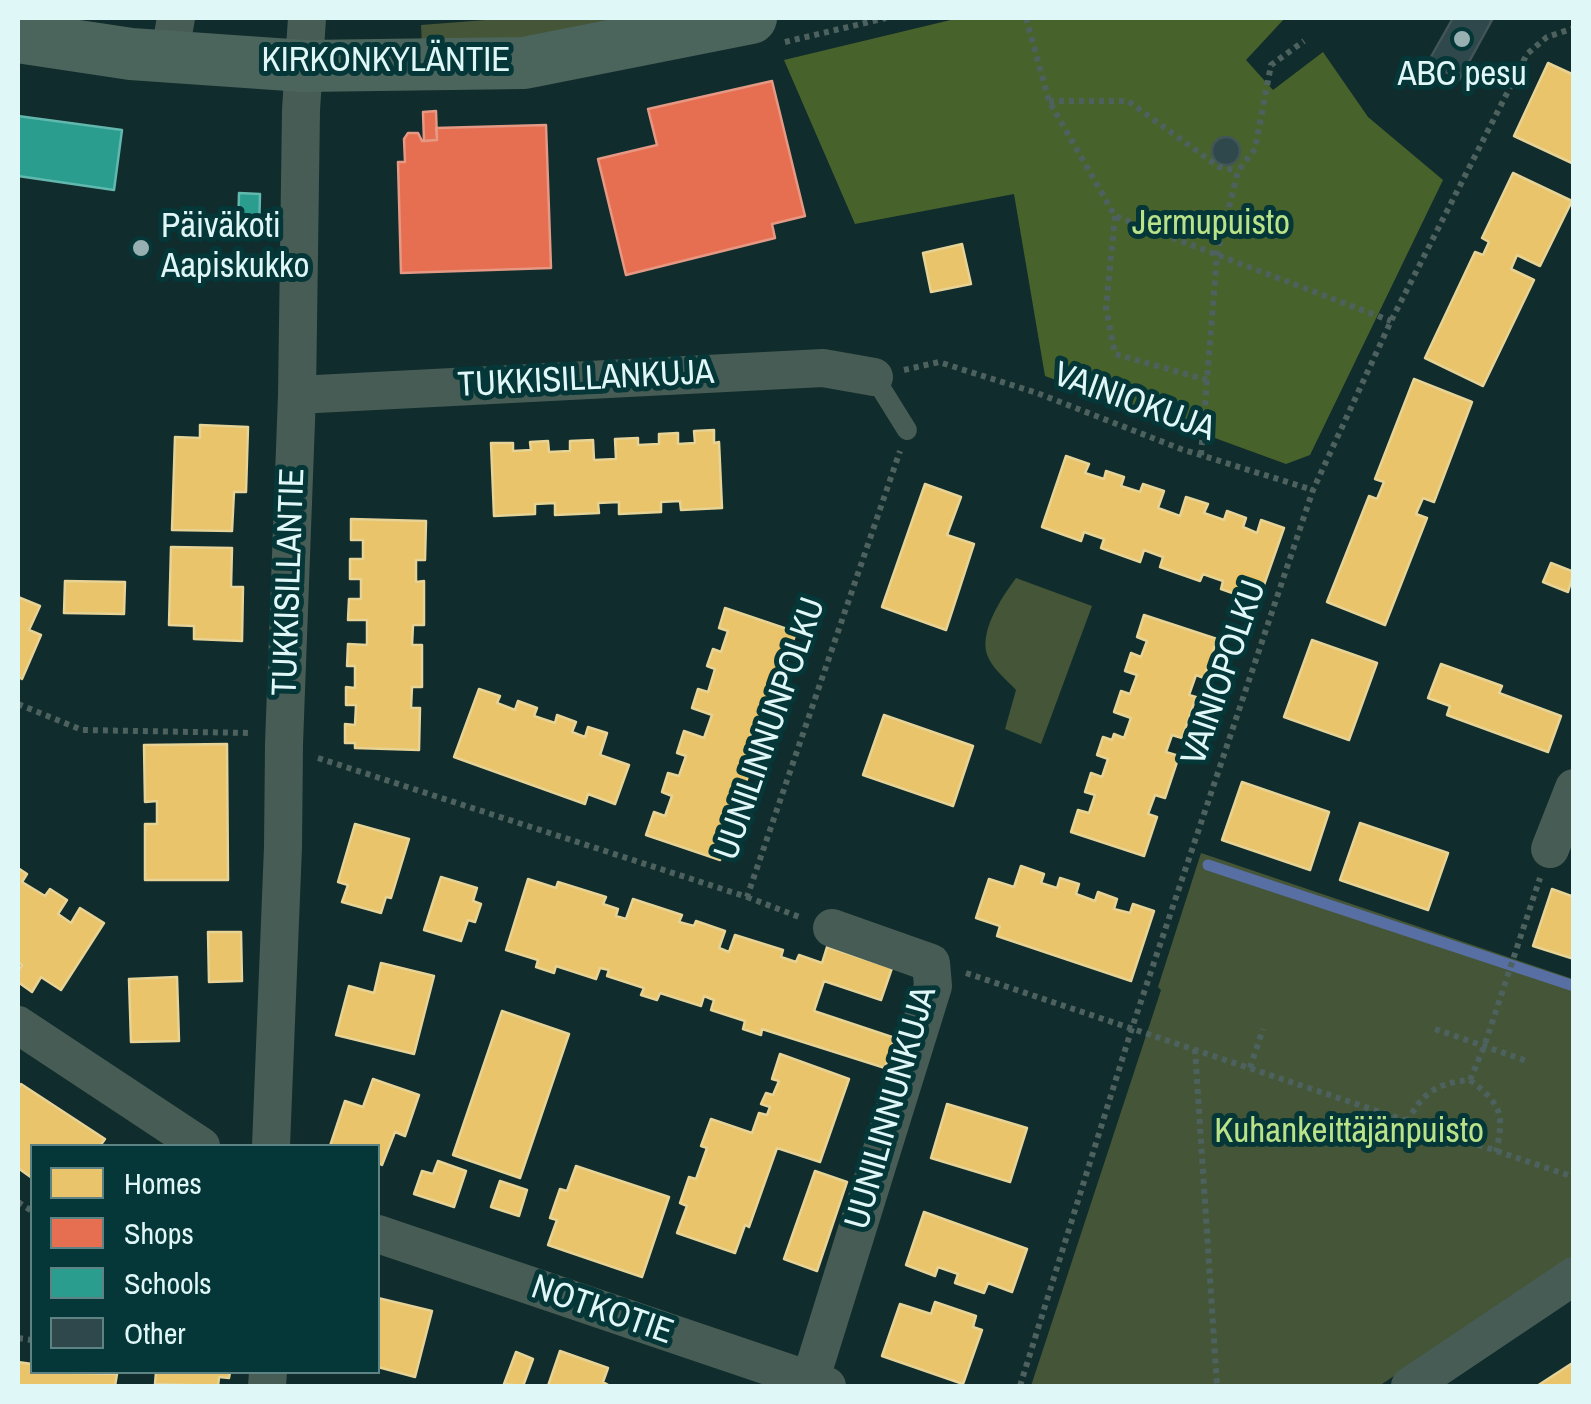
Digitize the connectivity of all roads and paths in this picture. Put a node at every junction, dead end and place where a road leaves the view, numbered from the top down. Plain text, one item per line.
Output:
1 (751, 18) edge
2 (1026, 18) edge
3 (1574, 28) edge
4 (18, 37) edge
5 (173, 37) edge
6 (1304, 41) dead end
7 (306, 42) edge
8 (1049, 101) junction
9 (1238, 171) junction
10 (1115, 216) junction
11 (1217, 255) junction
12 (1391, 321) junction
13 (939, 362) dead end
14 (874, 377) joint
15 (1207, 380) junction
16 (297, 395) junction
17 (907, 430) joint
18 (1201, 455) junction
19 (1312, 490) junction
20 (18, 704) edge
21 (261, 733) dead end
22 (308, 754) dead end
23 (1574, 788) edge
24 (1550, 849) joint
25 (748, 897) junction
26 (832, 928) joint
27 (931, 963) junction
28 (18, 1026) edge
29 (1132, 1028) junction
30 (1435, 1029) dead end
31 (1263, 1030) dead end
32 (1484, 1048) junction
33 (1195, 1049) junction
34 (1527, 1061) dead end
35 (1250, 1068) junction
36 (1470, 1080) junction
37 (1407, 1122) junction
38 (198, 1144) edge
39 (271, 1144) edge
40 (1496, 1152) junction
41 (1574, 1177) edge
42 (380, 1235) edge
43 (1574, 1276) edge
44 (818, 1384) edge
45 (1020, 1386) edge
46 (1216, 1386) edge
47 (1410, 1386) edge

1 - 7 main road, KIRKONKYLÄNTIE
2 - 8 path
3 - 12 path, VAINIOPOLKU
4 - 5 main road, KIRKONKYLÄNTIE
5 - 7 main road, KIRKONKYLÄNTIE
6 - 9 path
7 - 16 street, TUKKISILLANTIE
8 - 9 path
8 - 10 path
9 - 11 path
10 - 11 path
10 - 15 path
11 - 12 path
11 - 15 path
12 - 19 path, VAINIOPOLKU
13 - 18 path, VAINIOKUJA
14 - 16 street, TUKKISILLANKUJA
14 - 17 lane
15 - 18 path
16 - 39 street, TUKKISILLANTIE
17 - 25 path, UUNILINNUNPOLKU
18 - 19 path, VAINIOKUJA
19 - 29 path, VAINIOPOLKU
20 - 21 path
22 - 25 path, UUNILINNUNPOLKU
23 - 24 street
24 - 32 path
25 - 26 path
26 - 27 street, UUNILINNUNKUJA
27 - 29 path
27 - 44 street, UUNILINNUNKUJA
28 - 38 street
29 - 33 path
29 - 45 path, VAINIOPOLKU
30 - 32 path
31 - 35 path
32 - 34 path
32 - 36 path
33 - 35 path
33 - 46 path
35 - 37 path
36 - 37 path
36 - 40 path
37 - 40 path
40 - 41 path
42 - 44 street, NOTKOTIE
43 - 47 street

